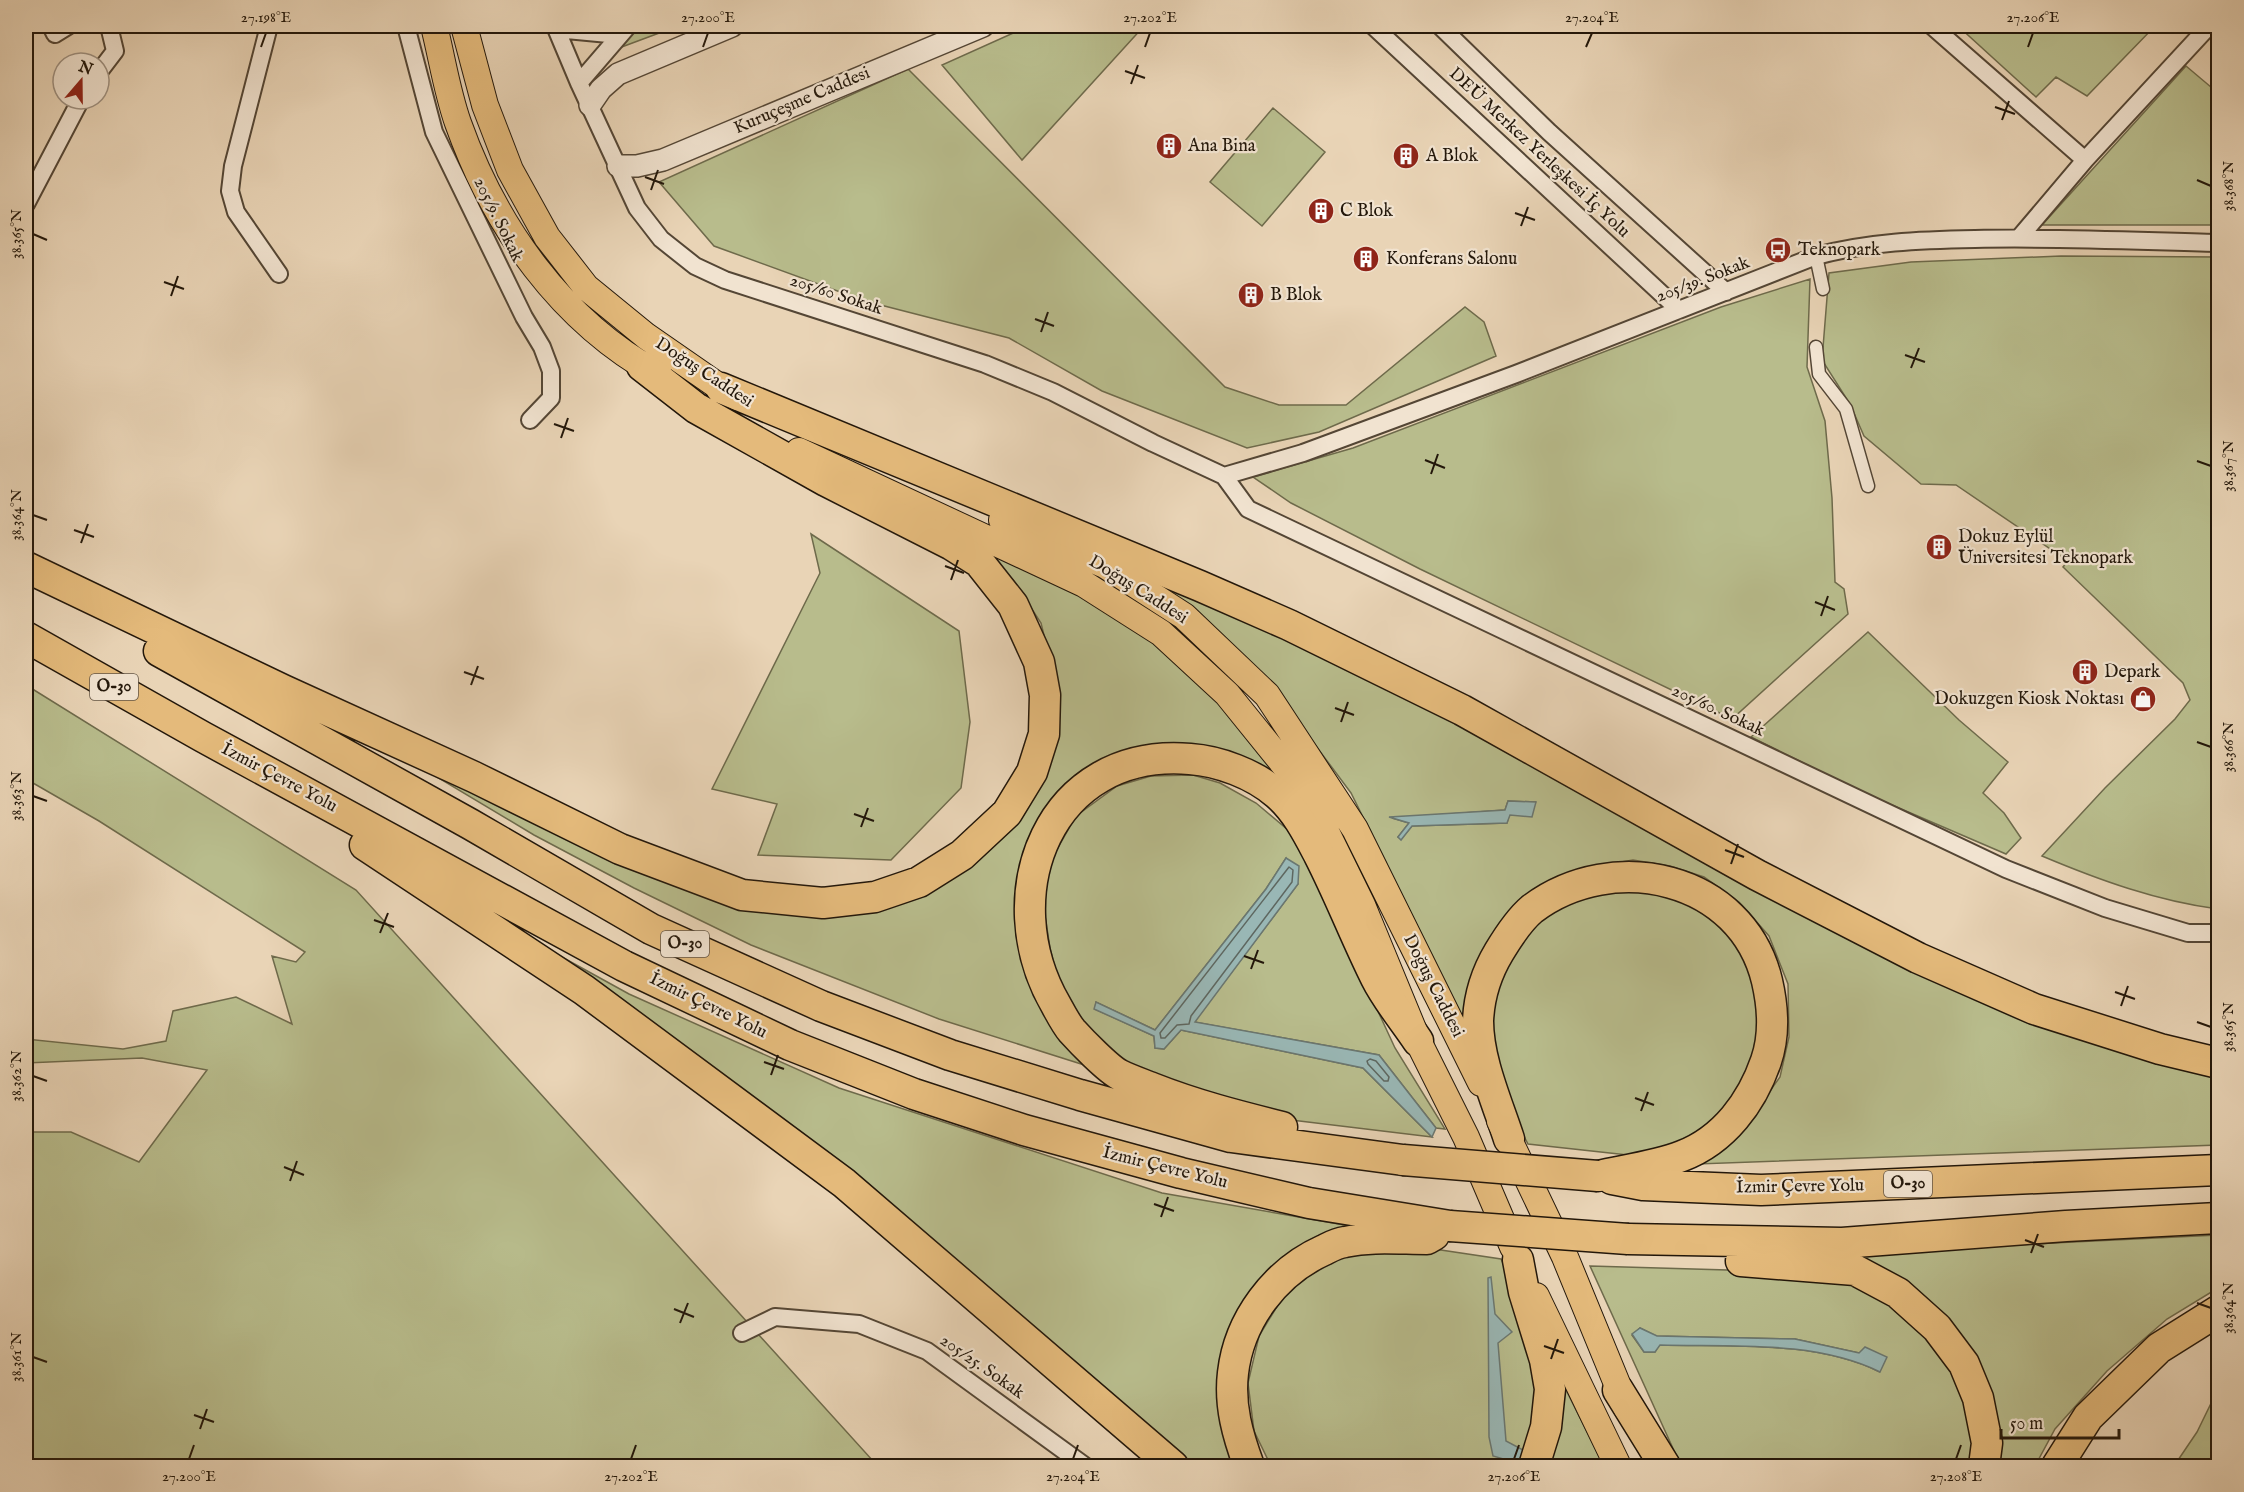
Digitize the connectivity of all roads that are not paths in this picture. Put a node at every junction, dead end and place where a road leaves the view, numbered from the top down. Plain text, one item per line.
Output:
1 (51, 26) edge
2 (68, 26) edge
3 (109, 26) edge
4 (269, 26) edge
5 (406, 26) edge
6 (434, 26) edge
7 (464, 26) edge
8 (732, 26) edge
9 (983, 26) edge
10 (1373, 26) edge
11 (1440, 26) edge
12 (1932, 26) edge
13 (2209, 26) edge
14 (555, 27) edge
15 (623, 30) edge
16 (111, 56) edge
17 (579, 83) junction
18 (590, 105) junction
19 (75, 111) edge
20 (2085, 160) junction
21 (618, 166) junction
22 (26, 204) edge
23 (2019, 238) junction
24 (2218, 243) edge
25 (1816, 256) junction
26 (279, 273) dead end
27 (1823, 289) dead end
28 (1726, 292) junction
29 (1679, 310) junction
30 (1816, 347) dead end
31 (642, 366) junction
32 (721, 388) junction
33 (530, 420) dead end
34 (1224, 476) junction
35 (1868, 486) dead end
36 (26, 567) edge
37 (26, 577) edge
38 (26, 637) edge
39 (203, 737) junction
40 (2218, 933) edge
41 (1418, 1041) junction
42 (2218, 1063) edge
43 (1509, 1139) junction
44 (1403, 1160) junction
45 (2218, 1170) edge
46 (1598, 1176) junction
47 (2218, 1218) edge
48 (1450, 1226) junction
49 (1628, 1239) junction
50 (1518, 1260) junction
51 (2218, 1311) edge
52 (742, 1333) dead end
53 (1618, 1390) junction
54 (1085, 1467) edge
55 (1173, 1467) edge
56 (1249, 1467) edge
57 (1534, 1467) edge
58 (1618, 1467) edge
59 (1652, 1467) edge
60 (1665, 1467) edge
61 (1984, 1467) edge
62 (2057, 1467) edge

1 - 2 street
3 - 16 street
4 - 26 street
5 - 33 street, 205/9. Sokak
6 - 31 main road, Doğuş Caddesi
7 - 32 main road, Doğuş Caddesi
8 - 18 street
9 - 21 street, Kuruçeşme Caddesi
10 - 29 street, DEÜ Merkez Yerleşkesi İç Yolu
11 - 28 street, DEÜ Merkez Yerleşkesi İç Yolu
12 - 20 street
13 - 20 street
14 - 15 street
14 - 17 street, 205/60 Sokak
15 - 17 street
17 - 18 street, 205/60 Sokak
18 - 21 street, 205/60 Sokak
19 - 22 street
20 - 23 street
21 - 34 street, 205/60 Sokak
23 - 24 street, 205/39. Sokak
23 - 25 street, 205/39. Sokak
25 - 27 street
25 - 28 street, 205/39. Sokak
28 - 29 street, 205/39. Sokak
29 - 34 street, 205/39. Sokak
30 - 35 street
31 - 36 highway
31 - 41 main road, Doğuş Caddesi
32 - 42 highway
32 - 43 main road, Doğuş Caddesi
34 - 40 street, 205/60. Sokak
37 - 44 highway, O-30
38 - 39 highway, İzmir Çevre Yolu / O-30
39 - 48 highway, İzmir Çevre Yolu / O-30
39 - 55 highway
41 - 44 highway
41 - 50 main road, Doğuş Caddesi
43 - 46 highway
43 - 53 main road, Doğuş Caddesi
44 - 46 highway, O-30, bridge
45 - 46 highway, İzmir Çevre Yolu / O-30
47 - 49 highway, O-30
48 - 49 highway, O-30, bridge
48 - 56 highway
49 - 61 highway
50 - 57 highway
50 - 58 main road, Doğuş Caddesi
51 - 62 highway
52 - 54 street, 205/25. Sokak
53 - 59 main road, Doğuş Caddesi
53 - 60 highway

